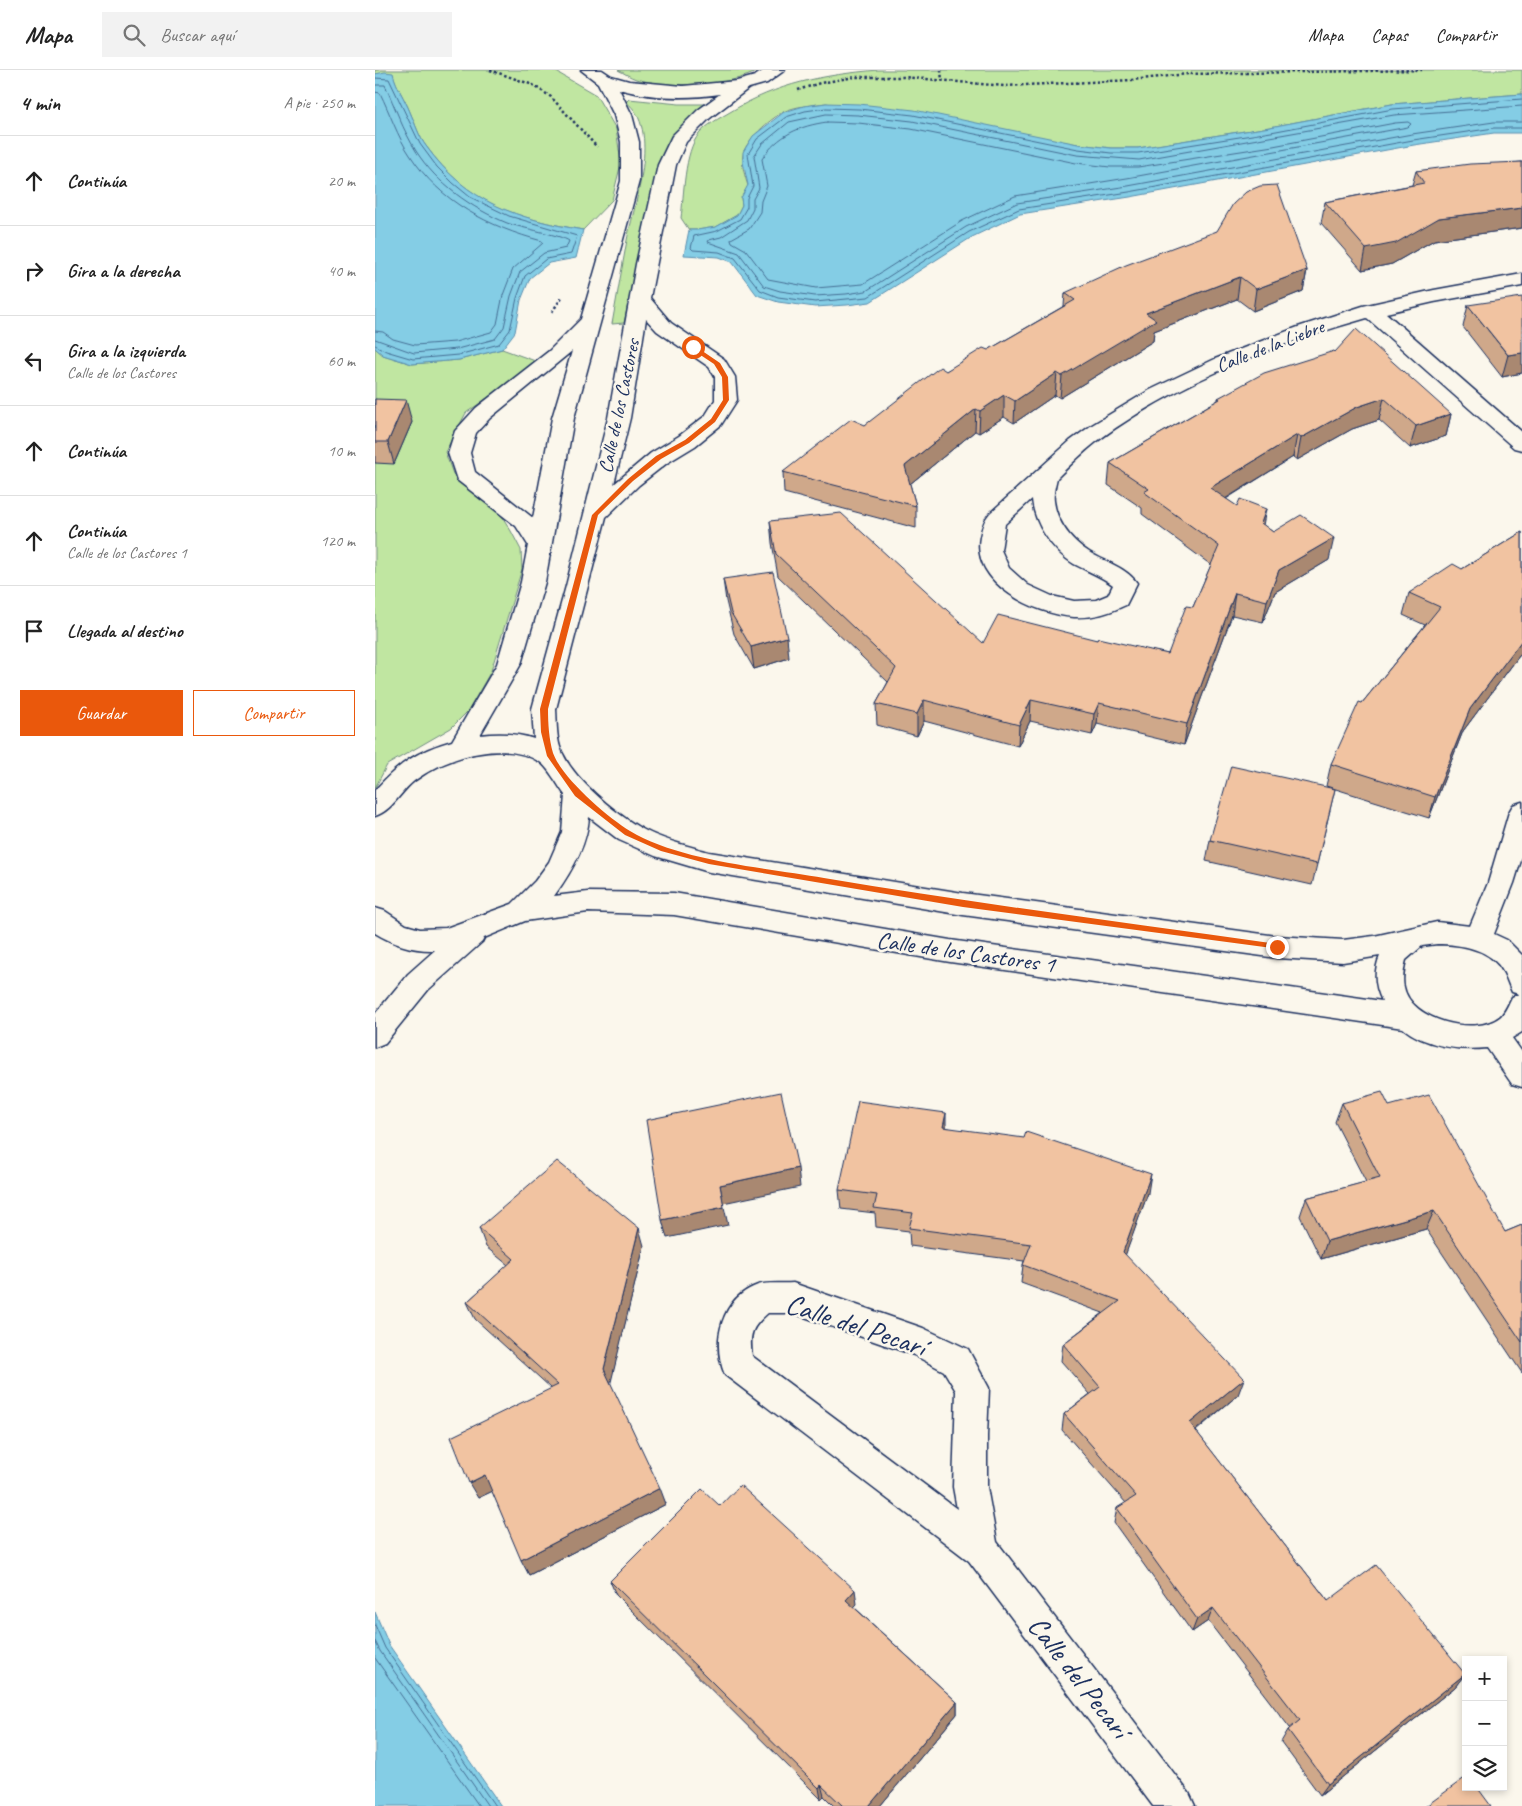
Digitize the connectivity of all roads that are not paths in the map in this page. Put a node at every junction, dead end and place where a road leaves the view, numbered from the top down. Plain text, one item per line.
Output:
1 (779, 71) edge
2 (594, 74) edge
3 (744, 84) junction
4 (1522, 280) edge
5 (640, 299) junction
6 (1370, 310) junction
7 (591, 320) junction
8 (1522, 443) edge
9 (1046, 475) junction
10 (595, 515) junction
11 (540, 545) junction
12 (461, 747) junction
13 (550, 756) junction
14 (404, 775) junction
15 (375, 781) edge
16 (577, 794) junction
17 (375, 806) edge
18 (1522, 812) edge
19 (522, 911) junction
20 (375, 918) edge
21 (477, 929) junction
22 (1418, 936) junction
23 (1478, 938) junction
24 (1522, 984) edge
25 (1522, 1006) edge
26 (1409, 1017) junction
27 (375, 1035) edge
28 (1494, 1035) junction
29 (1522, 1074) edge
30 (981, 1549) junction
31 (1176, 1806) edge

1 - 3 street
2 - 3 street
2 - 7 street, Calle de los Castores
3 - 5 street, Calle de los Castores
4 - 6 street, Calle de la Liebre
5 - 10 street, Calle de los Castores
5 - 10 street
6 - 8 street
6 - 9 street, Calle de la Liebre
7 - 11 street, Calle de los Castores
7 - 11 street
9 - 9 street, Calle de la Liebre
10 - 13 street, Calle de los Castores
11 - 12 street, Calle de los Castores
12 - 13 street
12 - 14 street
13 - 16 street, Calle de los Castores 1
14 - 15 street
14 - 17 street
16 - 19 street
16 - 22 street, Calle de los Castores 1
18 - 23 street
19 - 21 street
19 - 26 street, Calle de los Castores 1
20 - 21 street
21 - 27 street
22 - 23 street, Calle de los Castores 1
22 - 26 street
23 - 24 street, Calle de los Castores 1
25 - 28 street
26 - 28 street
28 - 29 street
30 - 30 street, Calle del Pecarí
30 - 31 street, Calle del Pecarí

